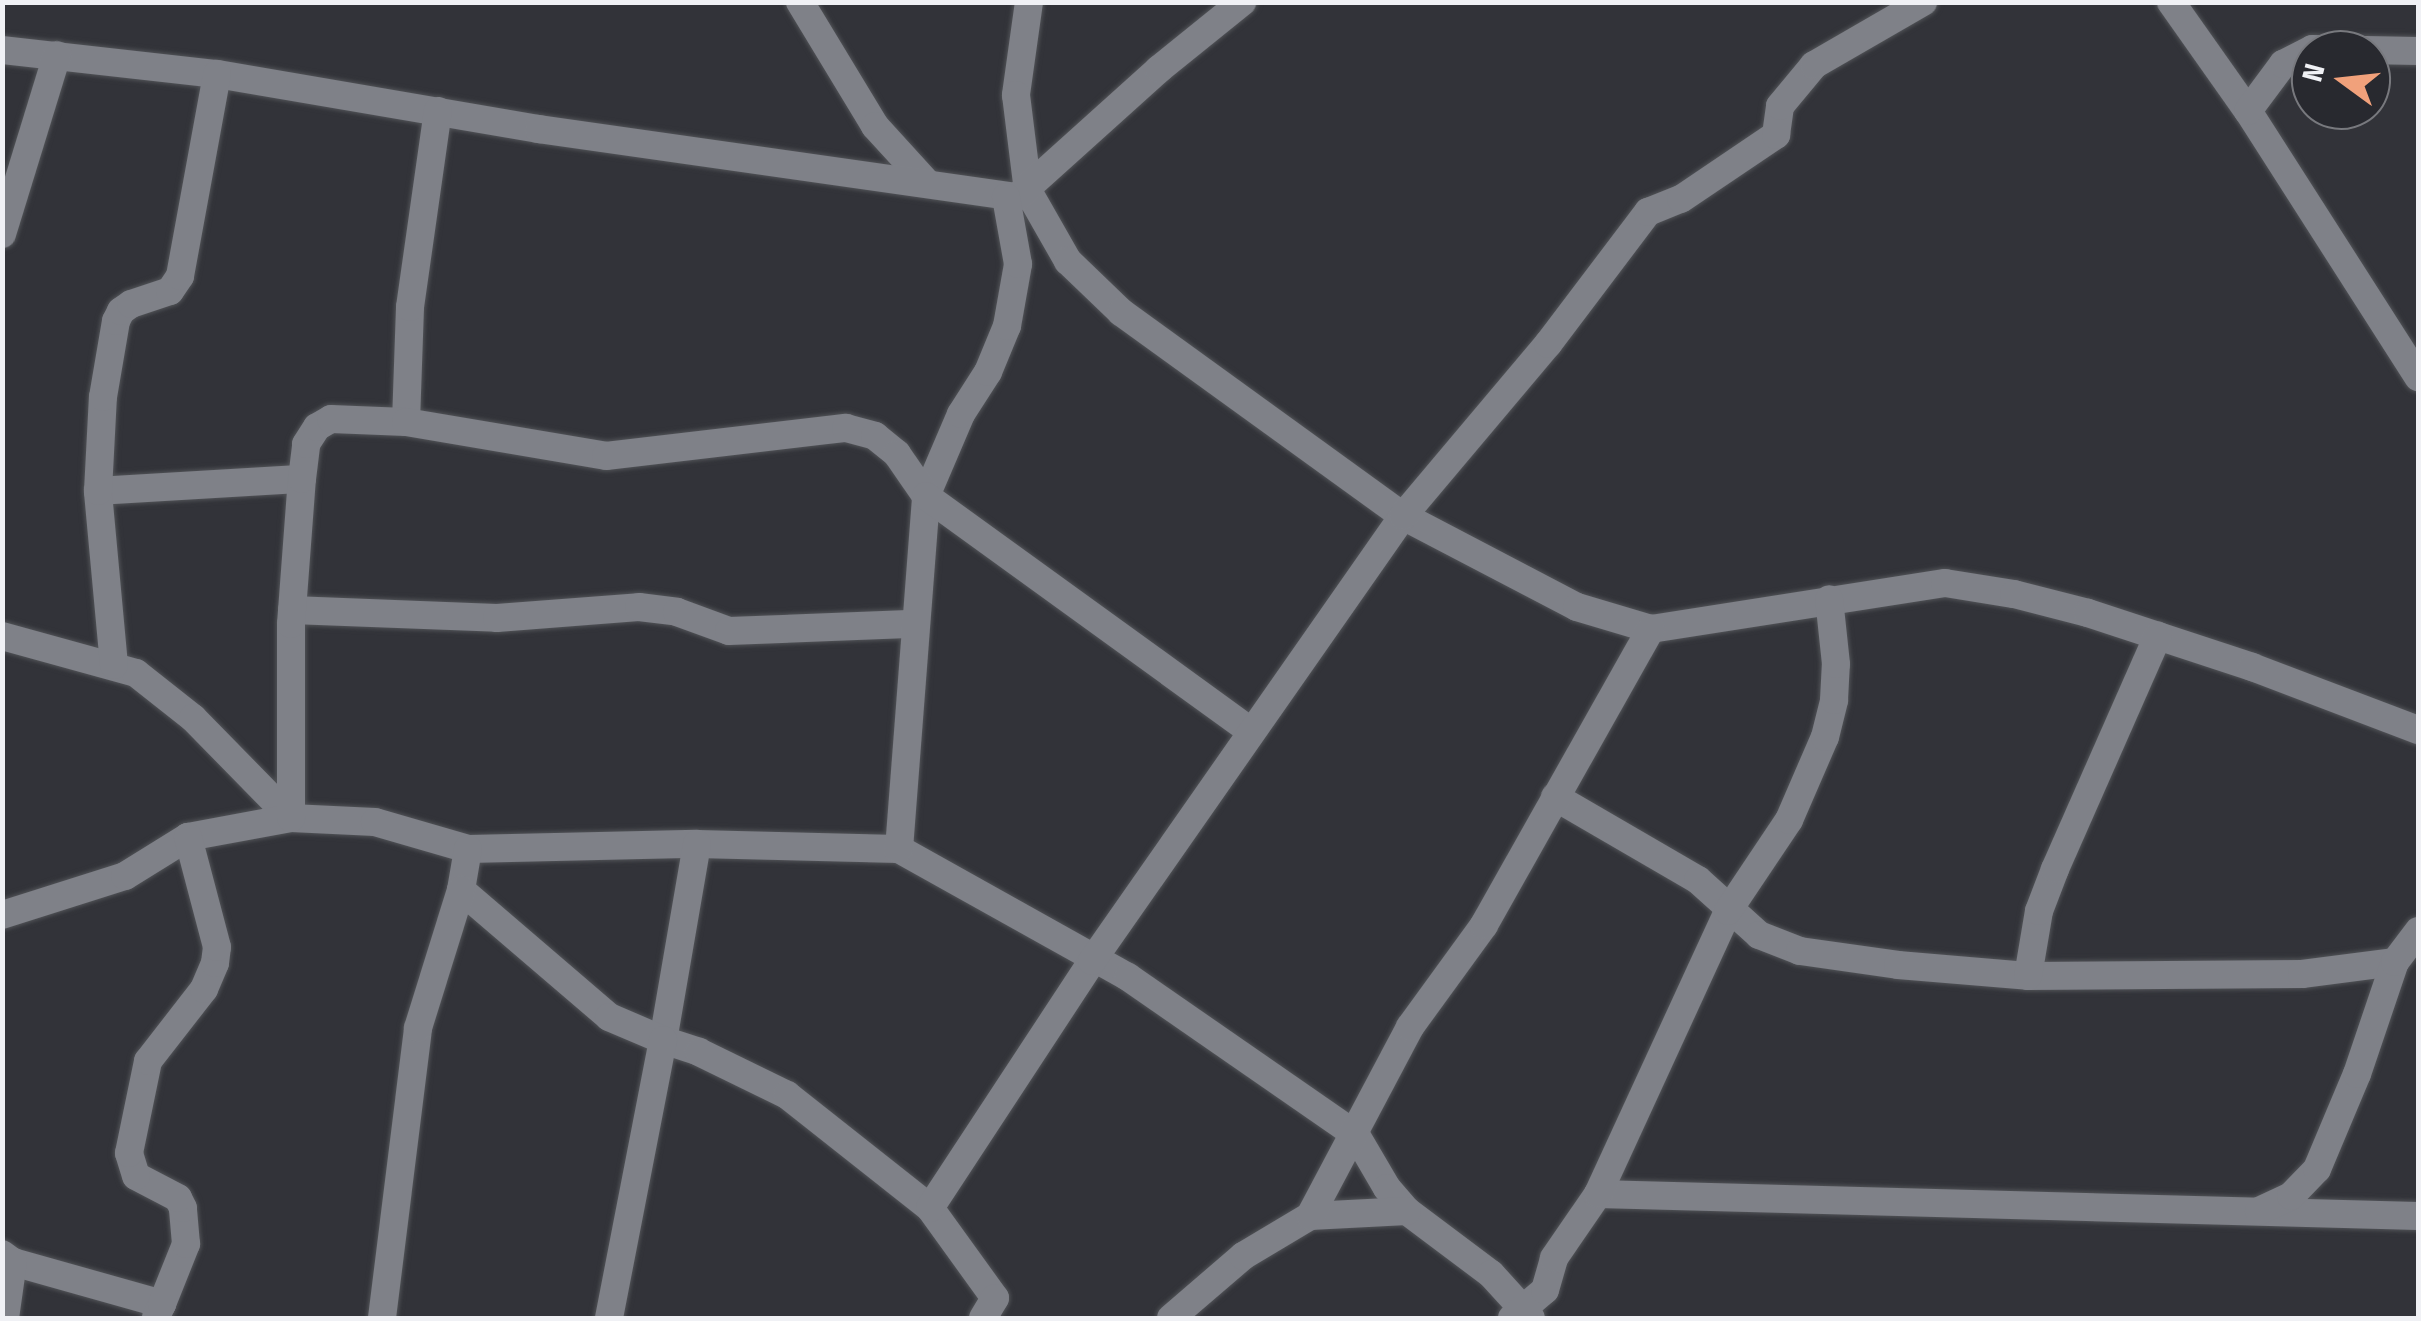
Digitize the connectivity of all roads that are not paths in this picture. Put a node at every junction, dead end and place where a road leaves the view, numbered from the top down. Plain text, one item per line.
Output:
1 (800, 2) edge
2 (1029, 2) edge
3 (1242, 2) edge
4 (1923, 2) edge
5 (2171, 2) edge
6 (2, 50) edge
7 (2418, 51) edge
8 (57, 56) junction
9 (217, 74) junction
10 (438, 111) junction
11 (2248, 111) junction
12 (927, 183) junction
13 (1017, 194) junction
14 (2, 234) edge
15 (2418, 376) edge
16 (406, 422) junction
17 (302, 479) junction
18 (98, 491) junction
19 (926, 496) junction
20 (1403, 516) junction
21 (1828, 599) junction
22 (292, 610) junction
23 (916, 624) junction
24 (1651, 629) junction
25 (2158, 636) junction
26 (3, 643) edge
27 (114, 665) junction
28 (2418, 730) edge
29 (1252, 732) junction
30 (1556, 797) junction
31 (291, 818) junction
32 (188, 838) junction
33 (696, 844) junction
34 (468, 849) junction
35 (899, 849) junction
36 (461, 890) junction
37 (1728, 911) junction
38 (2, 915) edge
39 (2418, 931) edge
40 (1092, 961) junction
41 (2395, 962) junction
42 (2028, 976) junction
43 (663, 1040) junction
44 (1356, 1135) junction
45 (1598, 1194) junction
46 (930, 1208) junction
47 (1407, 1211) junction
48 (2254, 1214) junction
49 (1310, 1216) junction
50 (2418, 1216) edge
51 (8, 1258) edge
52 (5, 1302) edge
53 (159, 1311) edge
54 (996, 1312) edge
55 (1521, 1315) edge
56 (382, 1318) edge
57 (609, 1318) edge
58 (1171, 1318) edge

1 - 12 street
2 - 13 street
3 - 13 street
4 - 20 street
5 - 11 street
6 - 8 street
7 - 11 street
8 - 9 street
8 - 14 street
9 - 10 street
9 - 18 street
10 - 12 street
10 - 16 street
11 - 15 street
12 - 13 street
13 - 19 street
13 - 20 street
16 - 17 street
16 - 19 street
17 - 18 street
17 - 22 street
18 - 27 street
19 - 23 street
19 - 29 street
20 - 24 street
20 - 29 street
21 - 24 street
21 - 25 street
21 - 37 street
22 - 23 street
22 - 31 street
23 - 35 street
24 - 30 street
25 - 28 street
25 - 42 street
26 - 27 street
27 - 31 street
29 - 40 street
30 - 37 street
30 - 44 street
31 - 32 street
31 - 34 street
32 - 38 street
32 - 53 street
33 - 34 street
33 - 35 street
33 - 43 street
34 - 36 street
35 - 40 street
36 - 43 street
36 - 56 street
37 - 42 street
37 - 45 street
39 - 41 street
40 - 44 street
40 - 46 street
41 - 42 street
41 - 48 street
43 - 46 street
43 - 57 street
44 - 47 street
44 - 49 street
45 - 48 street
45 - 55 street
46 - 54 street
47 - 49 street
47 - 55 street
48 - 50 street
49 - 58 street
51 - 52 street
51 - 53 street

